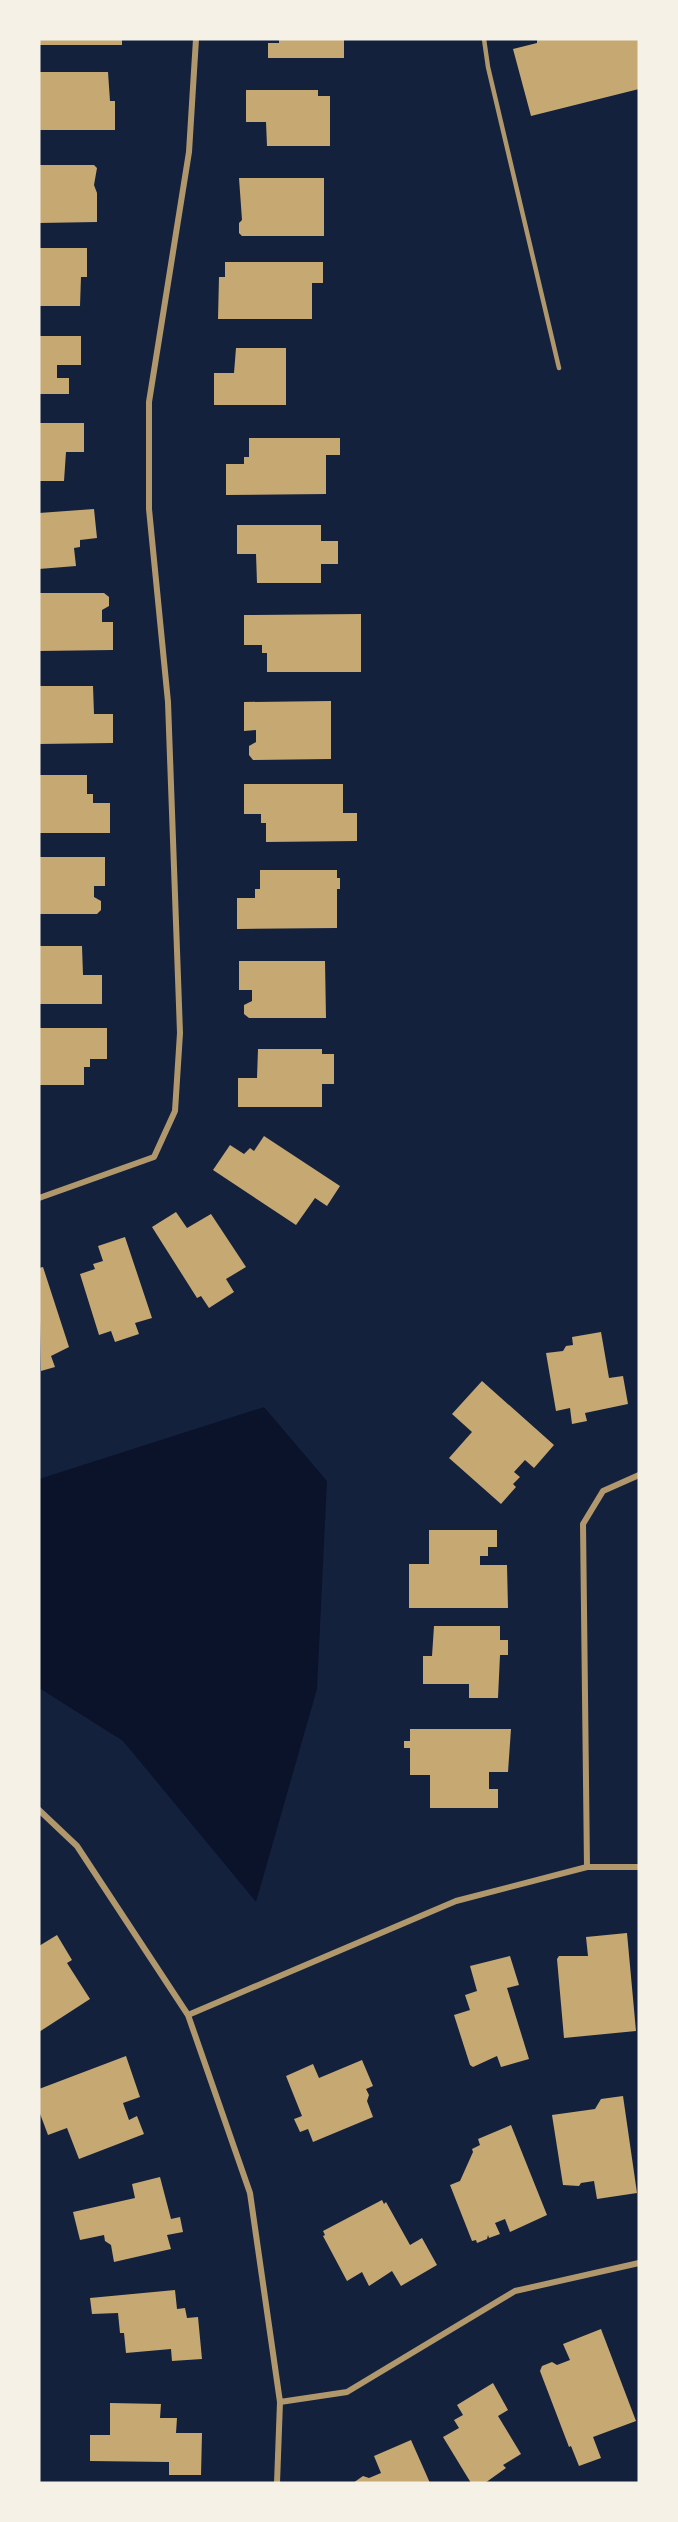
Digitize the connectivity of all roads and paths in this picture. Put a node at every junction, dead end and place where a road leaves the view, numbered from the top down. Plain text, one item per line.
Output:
1 (196, 39) edge
2 (484, 39) edge
3 (559, 368) dead end
4 (39, 1198) edge
5 (639, 1475) edge
6 (39, 1810) edge
7 (587, 1867) junction
8 (639, 1867) edge
9 (188, 2015) junction
10 (639, 2263) edge
11 (280, 2402) junction
12 (277, 2483) edge

1 - 4 street
2 - 3 lane
5 - 7 street
6 - 9 street
7 - 8 street
7 - 9 street
9 - 11 street
10 - 11 street
11 - 12 street

